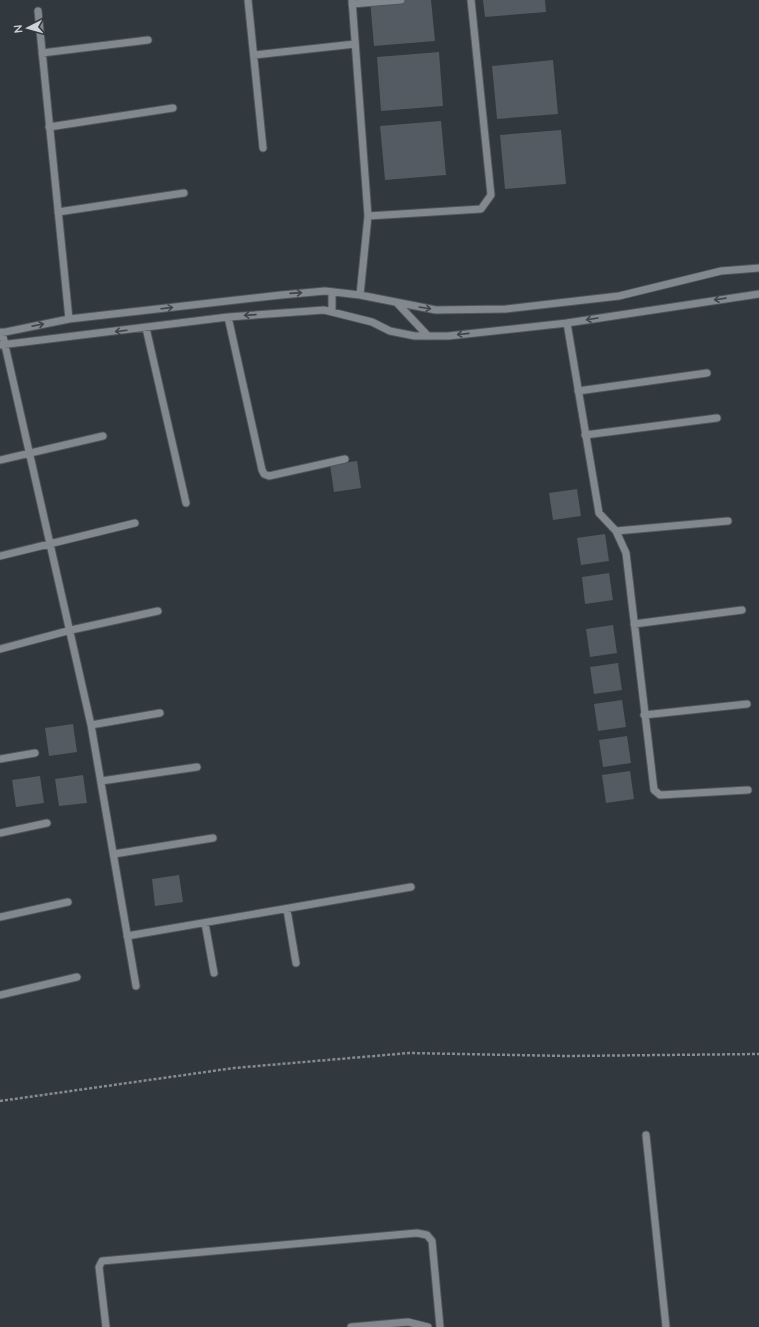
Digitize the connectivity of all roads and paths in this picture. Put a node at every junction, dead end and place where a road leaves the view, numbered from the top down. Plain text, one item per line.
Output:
1 (248, 0) edge
2 (401, 0) edge
3 (471, 0) edge
4 (352, 2) edge
5 (38, 11) dead end
6 (148, 40) dead end
7 (355, 44) junction
8 (42, 53) junction
9 (254, 55) junction
10 (173, 108) dead end
11 (49, 127) junction
12 (263, 148) dead end
13 (184, 193) dead end
14 (58, 212) junction
15 (368, 216) junction
16 (759, 268) edge
17 (332, 292) junction
18 (759, 294) edge
19 (360, 295) junction
20 (397, 303) junction
21 (332, 312) junction
22 (228, 317) junction
23 (69, 319) junction
24 (567, 323) junction
25 (146, 328) junction
26 (1, 332) edge
27 (428, 336) junction
28 (2, 344) edge
29 (707, 373) dead end
30 (578, 391) junction
31 (717, 418) dead end
32 (585, 435) junction
33 (103, 436) dead end
34 (29, 453) junction
35 (345, 459) dead end
36 (0, 460) edge
37 (186, 503) dead end
38 (728, 521) dead end
39 (135, 523) dead end
40 (616, 531) junction
41 (49, 544) junction
42 (0, 556) edge
43 (742, 610) dead end
44 (158, 611) dead end
45 (634, 624) junction
46 (71, 630) junction
47 (0, 649) edge
48 (747, 704) dead end
49 (160, 713) dead end
50 (644, 716) junction
51 (91, 725) junction
52 (34, 753) dead end
53 (0, 759) edge
54 (196, 767) dead end
55 (101, 781) junction
56 (748, 790) dead end
57 (47, 823) dead end
58 (0, 833) edge
59 (213, 838) dead end
60 (114, 854) junction
61 (411, 887) dead end
62 (68, 902) dead end
63 (287, 910) junction
64 (0, 917) edge
65 (205, 923) junction
66 (127, 936) junction
67 (296, 963) dead end
68 (214, 973) dead end
69 (77, 977) dead end
70 (136, 986) dead end
71 (0, 995) edge
72 (759, 1054) edge
73 (0, 1101) edge
74 (646, 1135) dead end
75 (106, 1327) edge
76 (351, 1327) edge
77 (428, 1327) edge
78 (440, 1327) edge
79 (666, 1327) edge

1 - 9 street
2 - 4 street
3 - 15 street
4 - 7 street
5 - 8 street
6 - 8 street
7 - 9 street
7 - 15 street
8 - 11 street
9 - 12 street
10 - 11 street
11 - 14 street
13 - 14 street
14 - 23 street
15 - 19 street
20 -> 16 street
17 - 19 street
17 - 21 street
23 -> 17 street
18 -> 24 street
19 - 20 street
20 - 27 street
21 -> 22 street
21 - 27 street
22 - 25 street
22 - 35 street
26 -> 23 street
24 -> 27 street
24 - 30 street
25 -> 28 street
25 - 37 street
26 - 28 street
28 - 34 street
29 - 30 street
30 - 32 street
31 - 32 street
32 - 40 street
33 - 34 street
34 - 36 street
34 - 41 street
38 - 40 street
39 - 41 street
40 - 45 street
41 - 42 street
41 - 46 street
43 - 45 street
44 - 46 street
45 - 50 street
46 - 47 street
46 - 51 street
48 - 50 street
49 - 51 street
50 - 56 street
51 - 55 street
52 - 53 street
54 - 55 street
55 - 60 street
57 - 58 street
59 - 60 street
60 - 66 street
61 - 63 street
62 - 64 street
63 - 65 street
63 - 67 street
65 - 66 street
65 - 68 street
66 - 70 street
69 - 71 street
72 - 73 path
74 - 79 street
75 - 78 street
76 - 77 street

